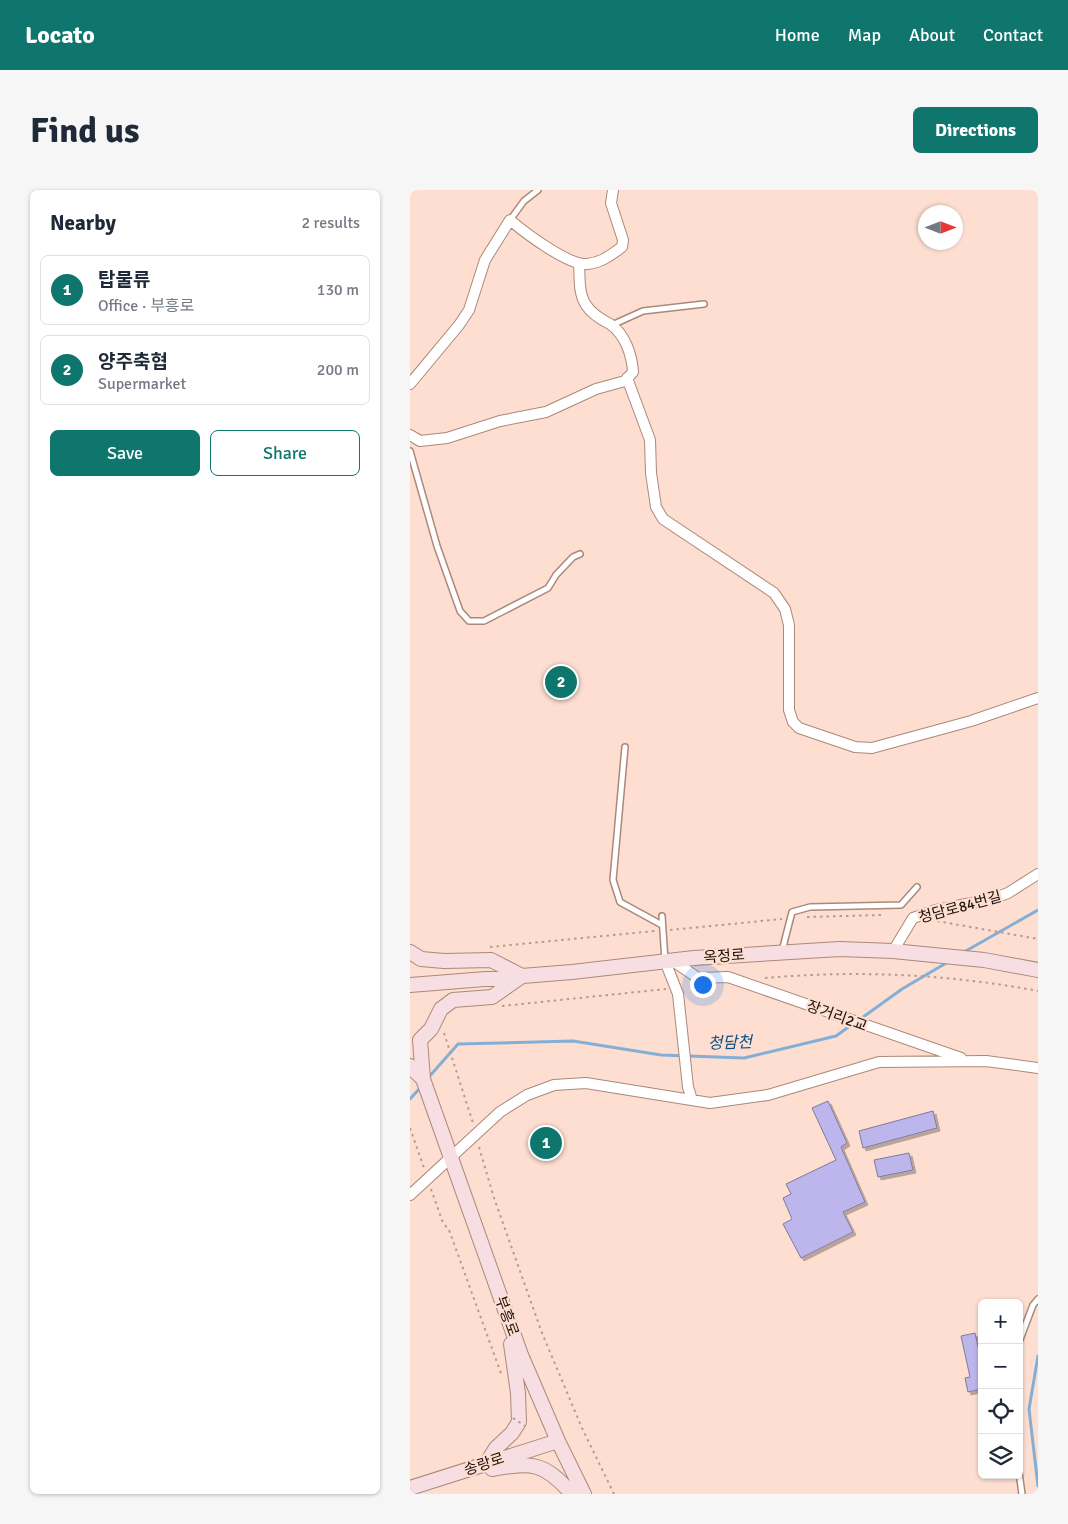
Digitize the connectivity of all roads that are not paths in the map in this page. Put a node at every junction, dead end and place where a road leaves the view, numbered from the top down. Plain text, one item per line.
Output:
1 (538, 190) edge
2 (613, 190) edge
3 (510, 220) junction
4 (580, 263) junction
5 (704, 304) dead end
6 (611, 325) junction
7 (627, 378) junction
8 (410, 384) edge
9 (410, 435) edge
10 (410, 451) edge
11 (580, 554) dead end
12 (1038, 698) edge
13 (625, 746) dead end
14 (1038, 874) edge
15 (918, 887) dead end
16 (662, 916) dead end
17 (663, 928) junction
18 (893, 951) junction
19 (410, 952) edge
20 (782, 952) junction
21 (669, 961) junction
22 (1038, 970) edge
23 (522, 976) junction
24 (410, 985) edge
25 (410, 1044) edge
26 (970, 1062) junction
27 (410, 1066) edge
28 (1038, 1068) edge
29 (423, 1079) junction
30 (692, 1100) junction
31 (452, 1158) junction
32 (410, 1196) edge
33 (1038, 1298) edge
34 (508, 1319) junction
35 (1023, 1332) edge
36 (558, 1441) junction
37 (486, 1464) junction
38 (437, 1479) junction
39 (1020, 1479) edge
40 (410, 1488) edge
41 (572, 1494) edge
42 (584, 1494) edge
43 (1022, 1494) edge

1 - 3 lane
2 - 4 street
3 - 4 street
3 - 8 street
4 - 6 street
5 - 6 lane
6 - 7 street
7 - 9 street
7 - 12 street
10 - 11 lane
13 - 17 lane
14 - 18 street, 청담로84번길
15 - 20 lane
16 - 17 lane
17 - 21 lane
18 - 20 main road, 옥정로
18 - 22 main road, 옥정로
19 - 23 main road
20 - 21 main road, 옥정로
21 - 23 main road, 옥정로
21 - 26 street, 장거리2교
21 - 30 street
23 - 24 main road, 옥정로
23 - 29 main road
25 - 29 main road
26 - 28 street
26 - 30 street
27 - 29 main road
29 - 31 main road, 부흥로
30 - 31 street
31 - 32 street
31 - 34 main road, 부흥로
33 - 35 lane
34 - 36 main road, 부흥로
34 - 37 main road
36 - 37 main road, 송랑로
36 - 42 main road, 부흥로
37 - 38 main road, 송랑로
38 - 40 main road, 송랑로
38 - 41 main road
39 - 43 lane

